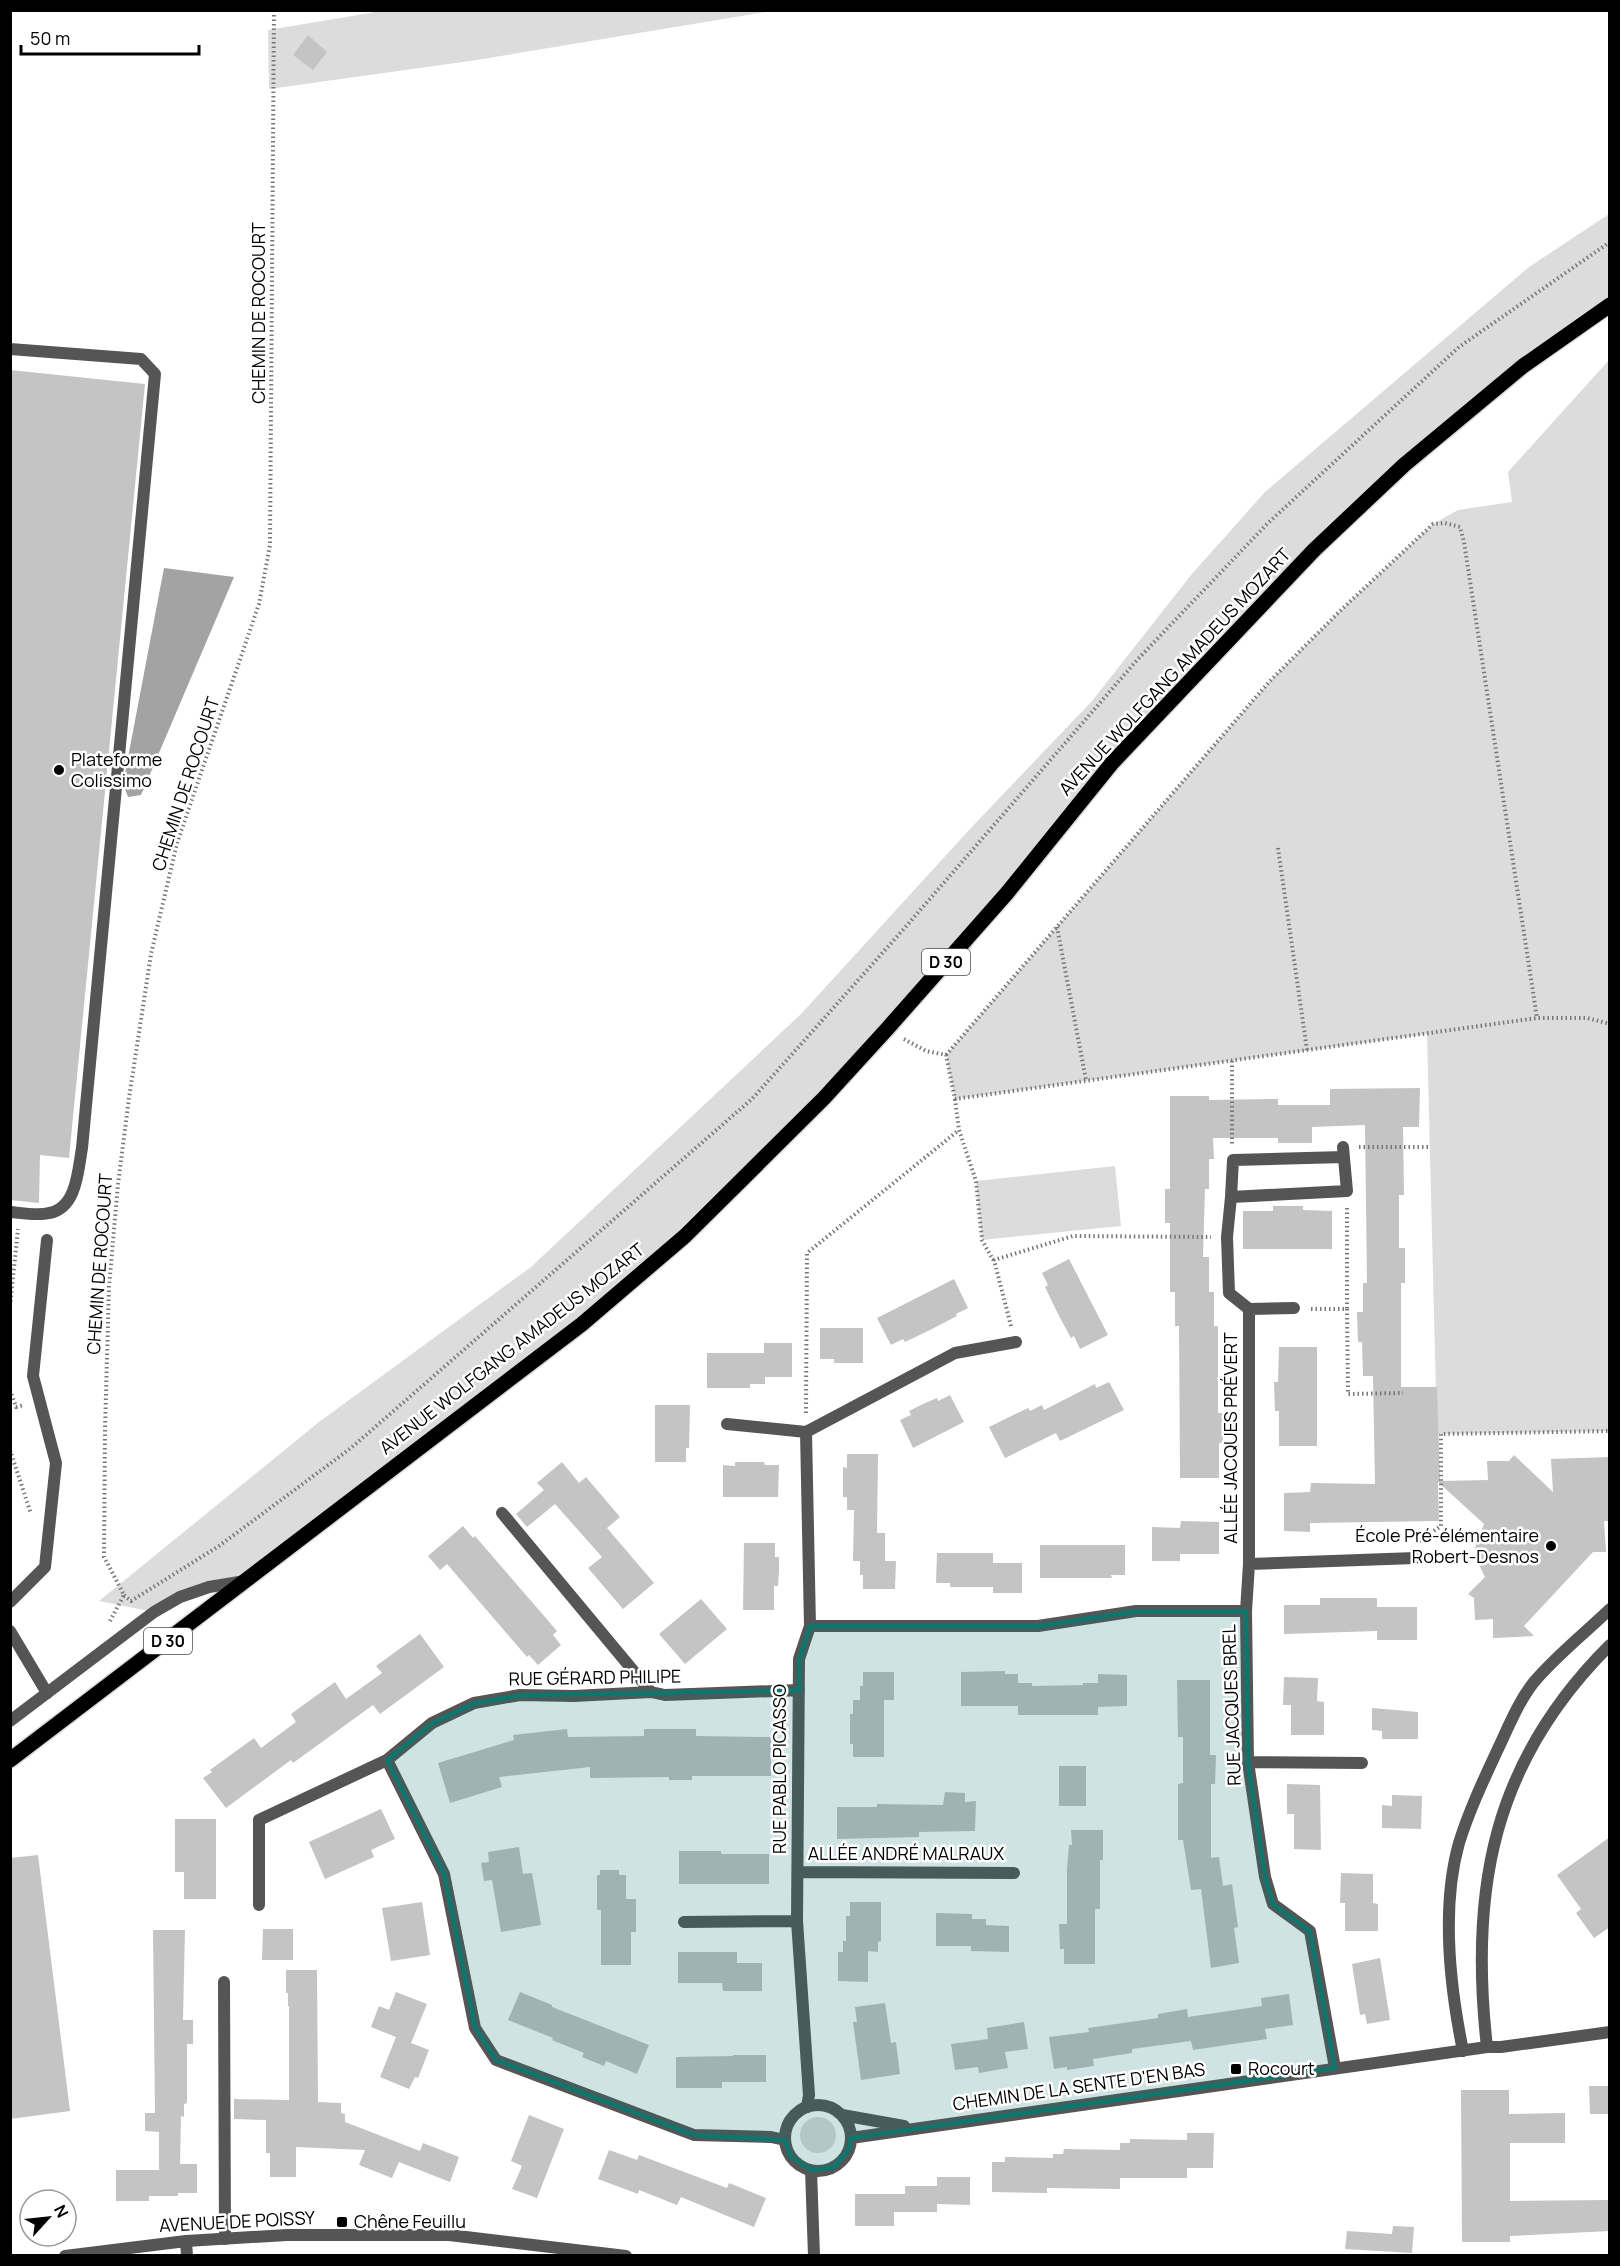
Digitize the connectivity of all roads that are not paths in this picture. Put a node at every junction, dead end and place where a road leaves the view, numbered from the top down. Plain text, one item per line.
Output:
1 (1610, 305) edge
2 (10, 349) edge
3 (1231, 1197) junction
4 (10, 1212) edge
5 (46, 1240) dead end
6 (1294, 1308) road end
7 (1249, 1309) junction
8 (1016, 1342) road end
9 (727, 1424) dead end
10 (806, 1432) junction
11 (502, 1513) dead end
12 (1415, 1558) road end
13 (1249, 1564) junction
14 (247, 1580) junction
15 (10, 1602) edge
16 (1610, 1610) edge
17 (1246, 1611) junction
18 (810, 1626) junction
19 (10, 1631) edge
20 (1610, 1645) edge
21 (799, 1690) junction
22 (651, 1692) junction
23 (47, 1693) junction
24 (10, 1720) edge
25 (10, 1760) edge
26 (387, 1760) junction
27 (1248, 1762) junction
28 (1362, 1763) dead end
29 (798, 1872) junction
30 (1014, 1873) dead end
31 (260, 1905) dead end
32 (797, 1921) junction
33 (684, 1922) dead end
34 (224, 1983) dead end
35 (1610, 2032) edge
36 (1487, 2047) junction
37 (1463, 2051) junction
38 (1335, 2068) junction
39 (807, 2107) junction
40 (842, 2115) junction
41 (914, 2128) junction
42 (851, 2138) junction
43 (785, 2140) junction
44 (811, 2170) junction
45 (225, 2239) junction
46 (186, 2241) junction
47 (65, 2256) edge
48 (187, 2256) edge
49 (626, 2256) edge
50 (814, 2256) edge

1 - 14 main road, AVENUE WOLFGANG AMADEUS MOZART / D 30
2 - 4 street
3 - 3 street
3 - 7 street
5 - 15 street
6 - 7 street, ALLÉE JACQUES PRÉVERT
7 - 13 street, ALLÉE JACQUES PRÉVERT
8 - 10 street
9 - 10 street
10 - 18 street, RUE PABLO PICASSO
11 - 22 street
12 - 13 street
13 - 17 street, ALLÉE JACQUES PRÉVERT
14 - 23 street
14 - 25 main road, AVENUE WOLFGANG AMADEUS MOZART / D 30
16 - 37 street
17 - 18 street, RUE JACQUES BREL
17 - 27 street, RUE JACQUES BREL
18 - 21 street, RUE PABLO PICASSO
19 - 23 street
20 - 36 street
21 - 22 street, RUE GÉRARD PHILIPE
21 - 29 street, RUE PABLO PICASSO
22 - 26 street, RUE GÉRARD PHILIPE
23 - 24 street
26 - 31 street, RUE GÉRARD PHILIPE
26 - 43 street
27 - 28 street
27 - 38 street, RUE JACQUES BREL
29 - 30 street, ALLÉE ANDRÉ MALRAUX
29 - 32 street, RUE PABLO PICASSO
32 - 33 street
32 - 39 street, RUE PABLO PICASSO
34 - 45 street
35 - 36 street, CHEMIN DE LA SENTE D'EN BAS
36 - 37 street, CHEMIN DE LA SENTE D'EN BAS
37 - 38 street, CHEMIN DE LA SENTE D'EN BAS
38 - 41 street, CHEMIN DE LA SENTE D'EN BAS
39 - 40 street
39 - 43 street
40 - 41 street, CHEMIN DE LA SENTE D'EN BAS
40 - 42 street
41 - 42 street, CHEMIN DE LA SENTE D'EN BAS
42 - 44 street
43 - 44 street
44 - 50 street
45 - 46 street, AVENUE DE POISSY
45 - 49 street, AVENUE DE POISSY
46 - 47 street, AVENUE DE POISSY
46 - 48 street

